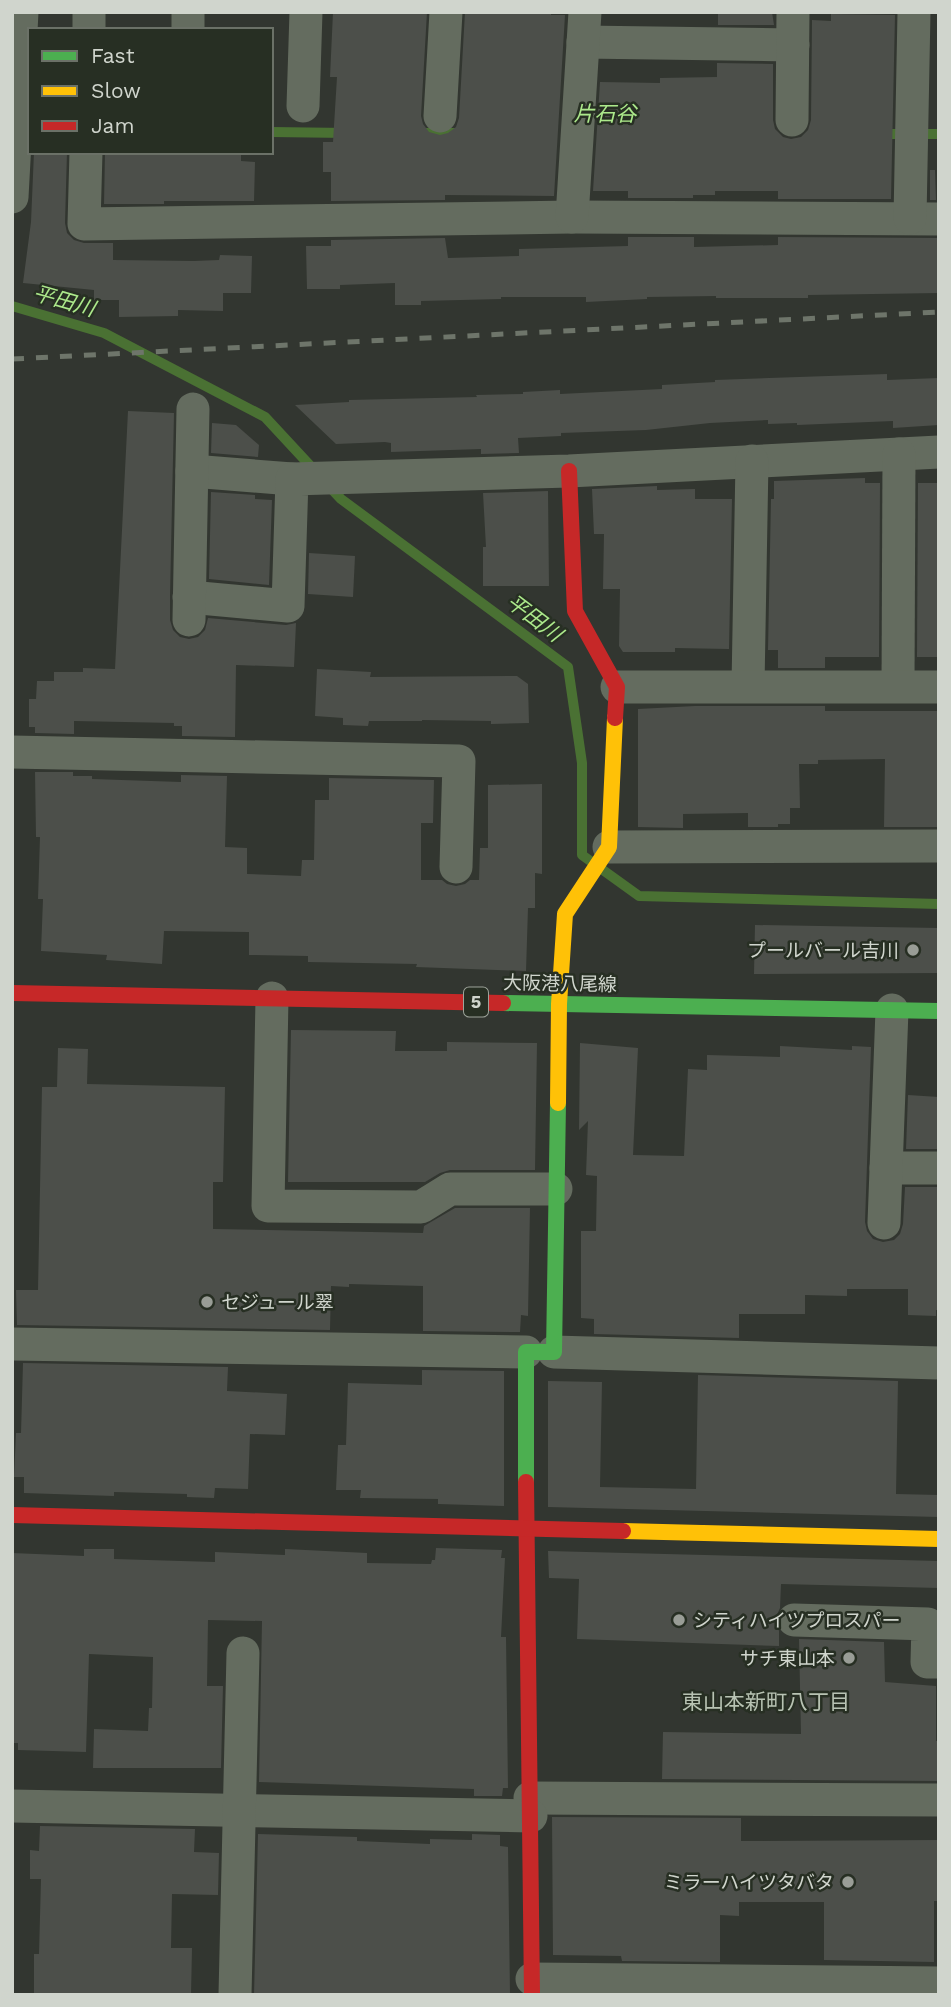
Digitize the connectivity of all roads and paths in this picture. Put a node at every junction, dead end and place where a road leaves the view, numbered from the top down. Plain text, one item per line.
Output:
1 (22, 12) edge
2 (306, 12) edge
3 (446, 12) edge
4 (793, 12) edge
5 (914, 12) edge
6 (584, 27) edge
7 (793, 45) junction
8 (303, 106) dead end
9 (925, 113) edge
10 (440, 116) dead end
11 (792, 120) dead end
12 (86, 154) edge
13 (12, 197) edge
14 (572, 217) junction
15 (925, 218) edge
16 (193, 409) dead end
17 (939, 452) edge
18 (899, 454) junction
19 (752, 461) junction
20 (192, 471) junction
21 (569, 471) junction
22 (311, 479) junction
23 (748, 686) junction
24 (898, 686) junction
25 (617, 687) junction
26 (939, 687) edge
27 (12, 752) edge
28 (939, 846) edge
29 (601, 859) junction
30 (456, 867) dead end
31 (12, 993) edge
32 (272, 998) junction
33 (559, 1004) junction
34 (892, 1010) junction
35 (939, 1012) edge
36 (886, 1168) junction
37 (939, 1168) edge
38 (556, 1189) junction
39 (884, 1223) dead end
40 (12, 1344) edge
41 (540, 1352) junction
42 (939, 1363) edge
43 (12, 1515) edge
44 (526, 1530) junction
45 (939, 1539) edge
46 (794, 1620) dead end
47 (243, 1653) dead end
48 (939, 1662) edge
49 (939, 1800) edge
50 (12, 1805) edge
51 (531, 1807) junction
52 (237, 1810) junction
53 (939, 1983) edge
54 (532, 1987) edge
55 (234, 1995) edge

1 - 13 street
2 - 8 street
3 - 10 street
4 - 7 street
5 - 9 street
6 - 7 street
6 - 14 street
7 - 11 street
9 - 15 street
12 - 14 street
14 - 15 street
16 - 20 street
17 - 18 street
18 - 19 street
18 - 24 street
19 - 21 street
19 - 23 street
20 - 22 street
20 - 22 street
21 - 22 street
21 - 25 street
23 - 24 street
23 - 25 street
24 - 26 street
25 - 29 street
27 - 30 street
28 - 29 street
29 - 33 street
31 - 32 street, 大阪港八尾線 / 5
32 - 33 street, 大阪港八尾線 / 5
32 - 38 street
33 - 34 street, 大阪港八尾線 / 5
33 - 38 street
34 - 35 street, 大阪港八尾線 / 5
34 - 36 street
36 - 37 street
36 - 39 street
38 - 41 street
40 - 41 street
41 - 42 street
41 - 44 street
43 - 44 street
44 - 45 street
44 - 51 street
46 - 48 street
47 - 52 street
49 - 51 street
50 - 52 street
51 - 52 street
51 - 54 street
52 - 55 street
53 - 54 street

